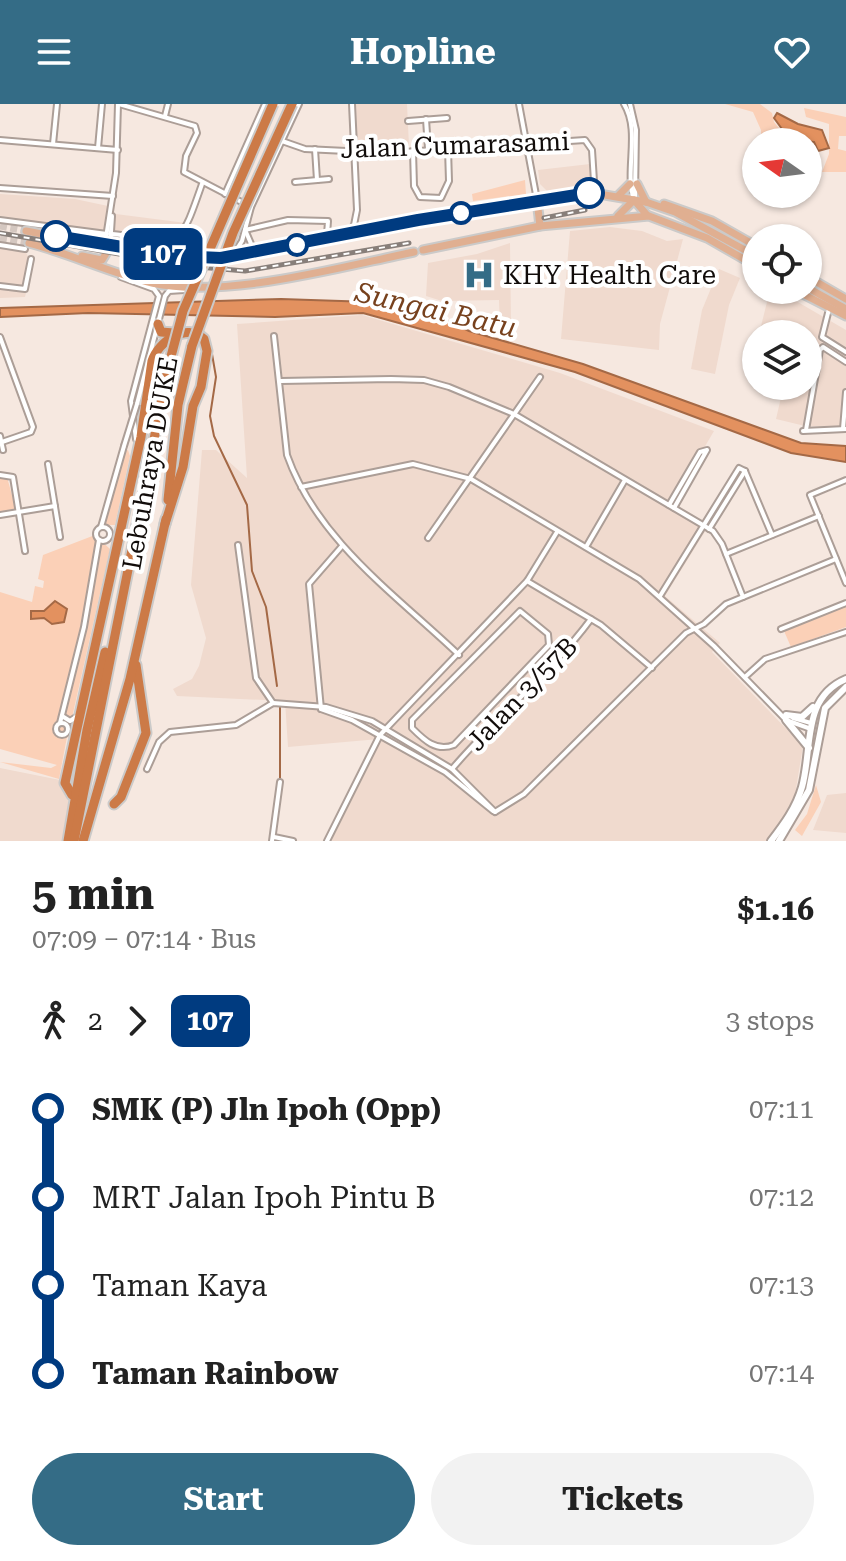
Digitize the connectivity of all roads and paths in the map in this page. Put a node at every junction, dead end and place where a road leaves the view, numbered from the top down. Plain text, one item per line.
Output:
1 (57, 104) edge
2 (102, 104) edge
3 (119, 104) edge
4 (168, 104) edge
5 (269, 104) edge
6 (292, 104) edge
7 (299, 104) edge
8 (352, 104) edge
9 (519, 104) edge
10 (628, 106) edge
11 (165, 116) junction
12 (447, 118) dead end
13 (426, 119) junction
14 (408, 121) dead end
15 (0, 140) edge
16 (282, 141) junction
17 (53, 144) junction
18 (529, 145) junction
19 (98, 148) junction
20 (315, 149) junction
21 (448, 149) junction
22 (118, 150) junction
23 (354, 150) junction
24 (428, 150) junction
25 (413, 151) junction
26 (329, 179) dead end
27 (317, 180) junction
28 (594, 181) dead end
29 (295, 182) dead end
30 (202, 184) junction
31 (633, 184) junction
32 (0, 188) edge
33 (227, 195) junction
34 (113, 196) junction
35 (617, 196) junction
36 (537, 200) junction
37 (634, 200) junction
38 (646, 202) junction
39 (251, 207) junction
40 (357, 210) junction
41 (649, 216) junction
42 (614, 218) junction
43 (0, 220) edge
44 (540, 226) junction
45 (373, 229) junction
46 (245, 230) junction
47 (26, 231) tunnel mouth
48 (109, 234) junction
49 (342, 236) junction
50 (742, 239) edge
51 (323, 240) junction
52 (0, 245) edge
53 (27, 246) joint
54 (107, 246) junction
55 (742, 248) edge
56 (423, 250) dead end
57 (264, 251) junction
58 (414, 252) dead end
59 (65, 253) junction
60 (232, 256) junction
61 (197, 257) junction
62 (742, 258) edge
63 (31, 259) dead end
64 (105, 269) junction
65 (221, 285) junction
66 (822, 285) edge
67 (0, 286) edge
68 (162, 296) junction
69 (822, 296) edge
70 (846, 299) edge
71 (820, 304) edge
72 (829, 309) junction
73 (846, 309) edge
74 (846, 316) edge
75 (156, 323) junction
76 (201, 335) junction
77 (274, 336) dead end
78 (0, 337) edge
79 (167, 339) junction
80 (846, 352) edge
81 (846, 362) edge
82 (540, 377) dead end
83 (281, 381) junction
84 (846, 392) edge
85 (514, 414) junction
86 (845, 429) edge
87 (0, 436) edge
88 (2, 442) junction
89 (3, 450) dead end
90 (134, 462) junction
91 (48, 464) dead end
92 (145, 474) junction
93 (0, 475) edge
94 (471, 479) junction
95 (625, 479) junction
96 (846, 480) edge
97 (301, 487) junction
98 (55, 506) junction
99 (672, 507) junction
100 (19, 512) junction
101 (125, 513) junction
102 (0, 515) edge
103 (819, 516) junction
104 (136, 521) junction
105 (165, 524) junction
106 (101, 527) junction
107 (706, 527) junction
108 (108, 529) junction
109 (558, 531) junction
110 (772, 536) junction
111 (60, 537) dead end
112 (428, 538) dead end
113 (99, 540) junction
114 (106, 540) junction
115 (238, 545) dead end
116 (342, 546) junction
117 (586, 547) junction
118 (25, 551) dead end
119 (726, 554) junction
120 (836, 559) junction
121 (115, 560) junction
122 (527, 581) junction
123 (846, 583) edge
124 (123, 591) junction
125 (660, 596) junction
126 (743, 597) junction
127 (846, 603) edge
128 (591, 619) junction
129 (491, 621) junction
130 (101, 623) junction
131 (694, 628) junction
132 (499, 629) junction
133 (781, 629) dead end
134 (846, 632) edge
135 (464, 649) junction
136 (459, 655) junction
137 (472, 657) junction
138 (135, 659) junction
139 (533, 662) junction
140 (652, 668) junction
141 (543, 672) junction
142 (439, 676) junction
143 (745, 677) junction
144 (448, 684) junction
145 (846, 684) edge
146 (819, 700) junction
147 (273, 703) junction
148 (321, 709) junction
149 (62, 716) junction
150 (76, 716) junction
151 (785, 716) junction
152 (482, 717) junction
153 (62, 723) junction
154 (490, 724) junction
155 (812, 726) junction
156 (87, 730) junction
157 (387, 730) junction
158 (63, 735) junction
159 (380, 735) junction
160 (72, 746) junction
161 (809, 748) junction
162 (147, 769) dead end
163 (452, 769) junction
164 (280, 782) dead end
165 (72, 795) dead end
166 (804, 801) junction
167 (114, 804) dead end
168 (495, 812) junction
169 (273, 839) edge
170 (67, 841) edge
171 (74, 841) edge
172 (85, 841) edge
173 (293, 841) edge
174 (327, 841) edge
175 (771, 841) edge
176 (779, 841) edge

1 - 17 street
2 - 19 street
3 - 11 street
3 - 22 street
4 - 11 street
5 - 33 street
5 - 92 highway, Lebuhraya DUKE, bridge
6 - 105 highway, Lebuhraya DUKE, bridge
7 - 16 street
8 - 23 street
9 - 18 street
10 - 31 street
11 - 30 street
12 - 13 street
13 - 14 street
13 - 24 street
15 - 17 street
16 - 20 street, Jalan Cumarasami
16 - 39 street
17 - 19 street
18 - 21 street, Jalan Cumarasami
18 - 28 street, Jalan Cumarasami
18 - 36 street
19 - 22 street
20 - 23 street, Jalan Cumarasami
20 - 27 street
21 - 24 street, Jalan Cumarasami
21 - 25 street
22 - 34 street
23 - 25 street, Jalan Cumarasami
23 - 40 street
24 - 25 street, Jalan Cumarasami
26 - 27 street
27 - 29 street
30 - 33 street
30 - 48 street
31 - 35 main road
31 - 37 street
31 - 38 main road
32 - 34 street
33 - 39 street
33 - 61 street
34 - 48 street
35 - 36 main road
35 - 37 main road
36 - 44 main road
36 - 45 main road
37 - 38 main road
37 - 41 main road
37 - 42 main road
38 - 50 main road
38 - 55 main road
39 - 46 street
40 - 45 street
40 - 49 street
41 - 42 main road
41 - 62 main road
42 - 44 main road
43 - 48 street
44 - 56 main road
45 - 49 main road
46 - 51 street
46 - 57 street
46 - 60 street
47 - 54 main road
48 - 54 street
49 - 51 main road
51 - 57 main road
52 - 53 street
53 - 59 main road
54 - 59 main road
54 - 61 main road
57 - 60 main road
58 - 65 main road
59 - 64 main road
60 - 61 main road
63 - 67 street
64 - 65 main road
64 - 68 street
65 - 68 street
66 - 70 main road
68 - 75 street
69 - 73 main road
71 - 72 main road
72 - 74 main road
72 - 80 street
75 - 76 highway
75 - 90 street
75 - 106 street, bridge
76 - 79 highway
76 - 105 highway
77 - 83 street
78 - 88 street
79 - 90 highway
79 - 92 highway
81 - 86 street
82 - 85 street
83 - 85 street
83 - 97 street
84 - 86 street
85 - 94 street
85 - 95 street
87 - 88 street
88 - 89 street
90 - 101 highway
91 - 98 street
92 - 104 highway, Lebuhraya DUKE
93 - 100 street
94 - 97 street
94 - 109 street
94 - 112 street
95 - 99 street
95 - 117 street
96 - 103 street
97 - 116 street
98 - 100 street
98 - 111 street
99 - 99 street
99 - 107 street
100 - 102 street
100 - 118 street
101 - 108 street
101 - 121 highway
103 - 110 street
103 - 120 street
104 - 121 highway
104 - 124 highway, Lebuhraya DUKE
105 - 138 highway, Lebuhraya DUKE
106 - 108 street
106 - 113 street
107 - 110 street
107 - 119 street
107 - 125 street
108 - 114 street
109 - 117 street
109 - 122 street
110 - 119 street
113 - 114 street
113 - 149 street
114 - 121 street
115 - 147 street
116 - 136 street
116 - 148 street
117 - 125 street
119 - 126 street
120 - 123 street
120 - 126 street
121 - 130 highway
122 - 128 street
122 - 129 street
124 - 156 highway
124 - 171 highway, Lebuhraya DUKE
125 - 131 street
126 - 131 street
127 - 133 street
128 - 140 street
128 - 141 street, Jalan 3/57B
129 - 132 street
129 - 135 street
130 - 150 highway
130 - 156 highway
131 - 140 street
131 - 143 street
132 - 137 street
132 - 139 street
134 - 143 street
135 - 136 street
135 - 137 street
136 - 142 street
137 - 144 street
138 - 167 highway
138 - 172 highway, Lebuhraya DUKE
139 - 141 street
139 - 152 street
140 - 168 street
141 - 154 street, Jalan 3/57B
142 - 144 street
142 - 157 street
143 - 151 street
144 - 152 street
145 - 146 main road
145 - 155 main road
145 - 166 main road
146 - 151 main road
146 - 155 main road
147 - 148 street
147 - 162 street
148 - 157 street
148 - 159 street
149 - 150 street
149 - 153 street
150 - 153 street
150 - 160 highway
151 - 155 street
151 - 161 main road
152 - 154 street
153 - 158 street
153 - 158 street
154 - 163 street, Jalan 3/57B
155 - 161 main road
155 - 166 main road
156 - 170 highway
157 - 159 street
157 - 163 street
158 - 160 street
159 - 168 street
159 - 174 street
160 - 165 highway
161 - 175 main road
163 - 168 street
164 - 169 street
166 - 176 main road
169 - 173 street

